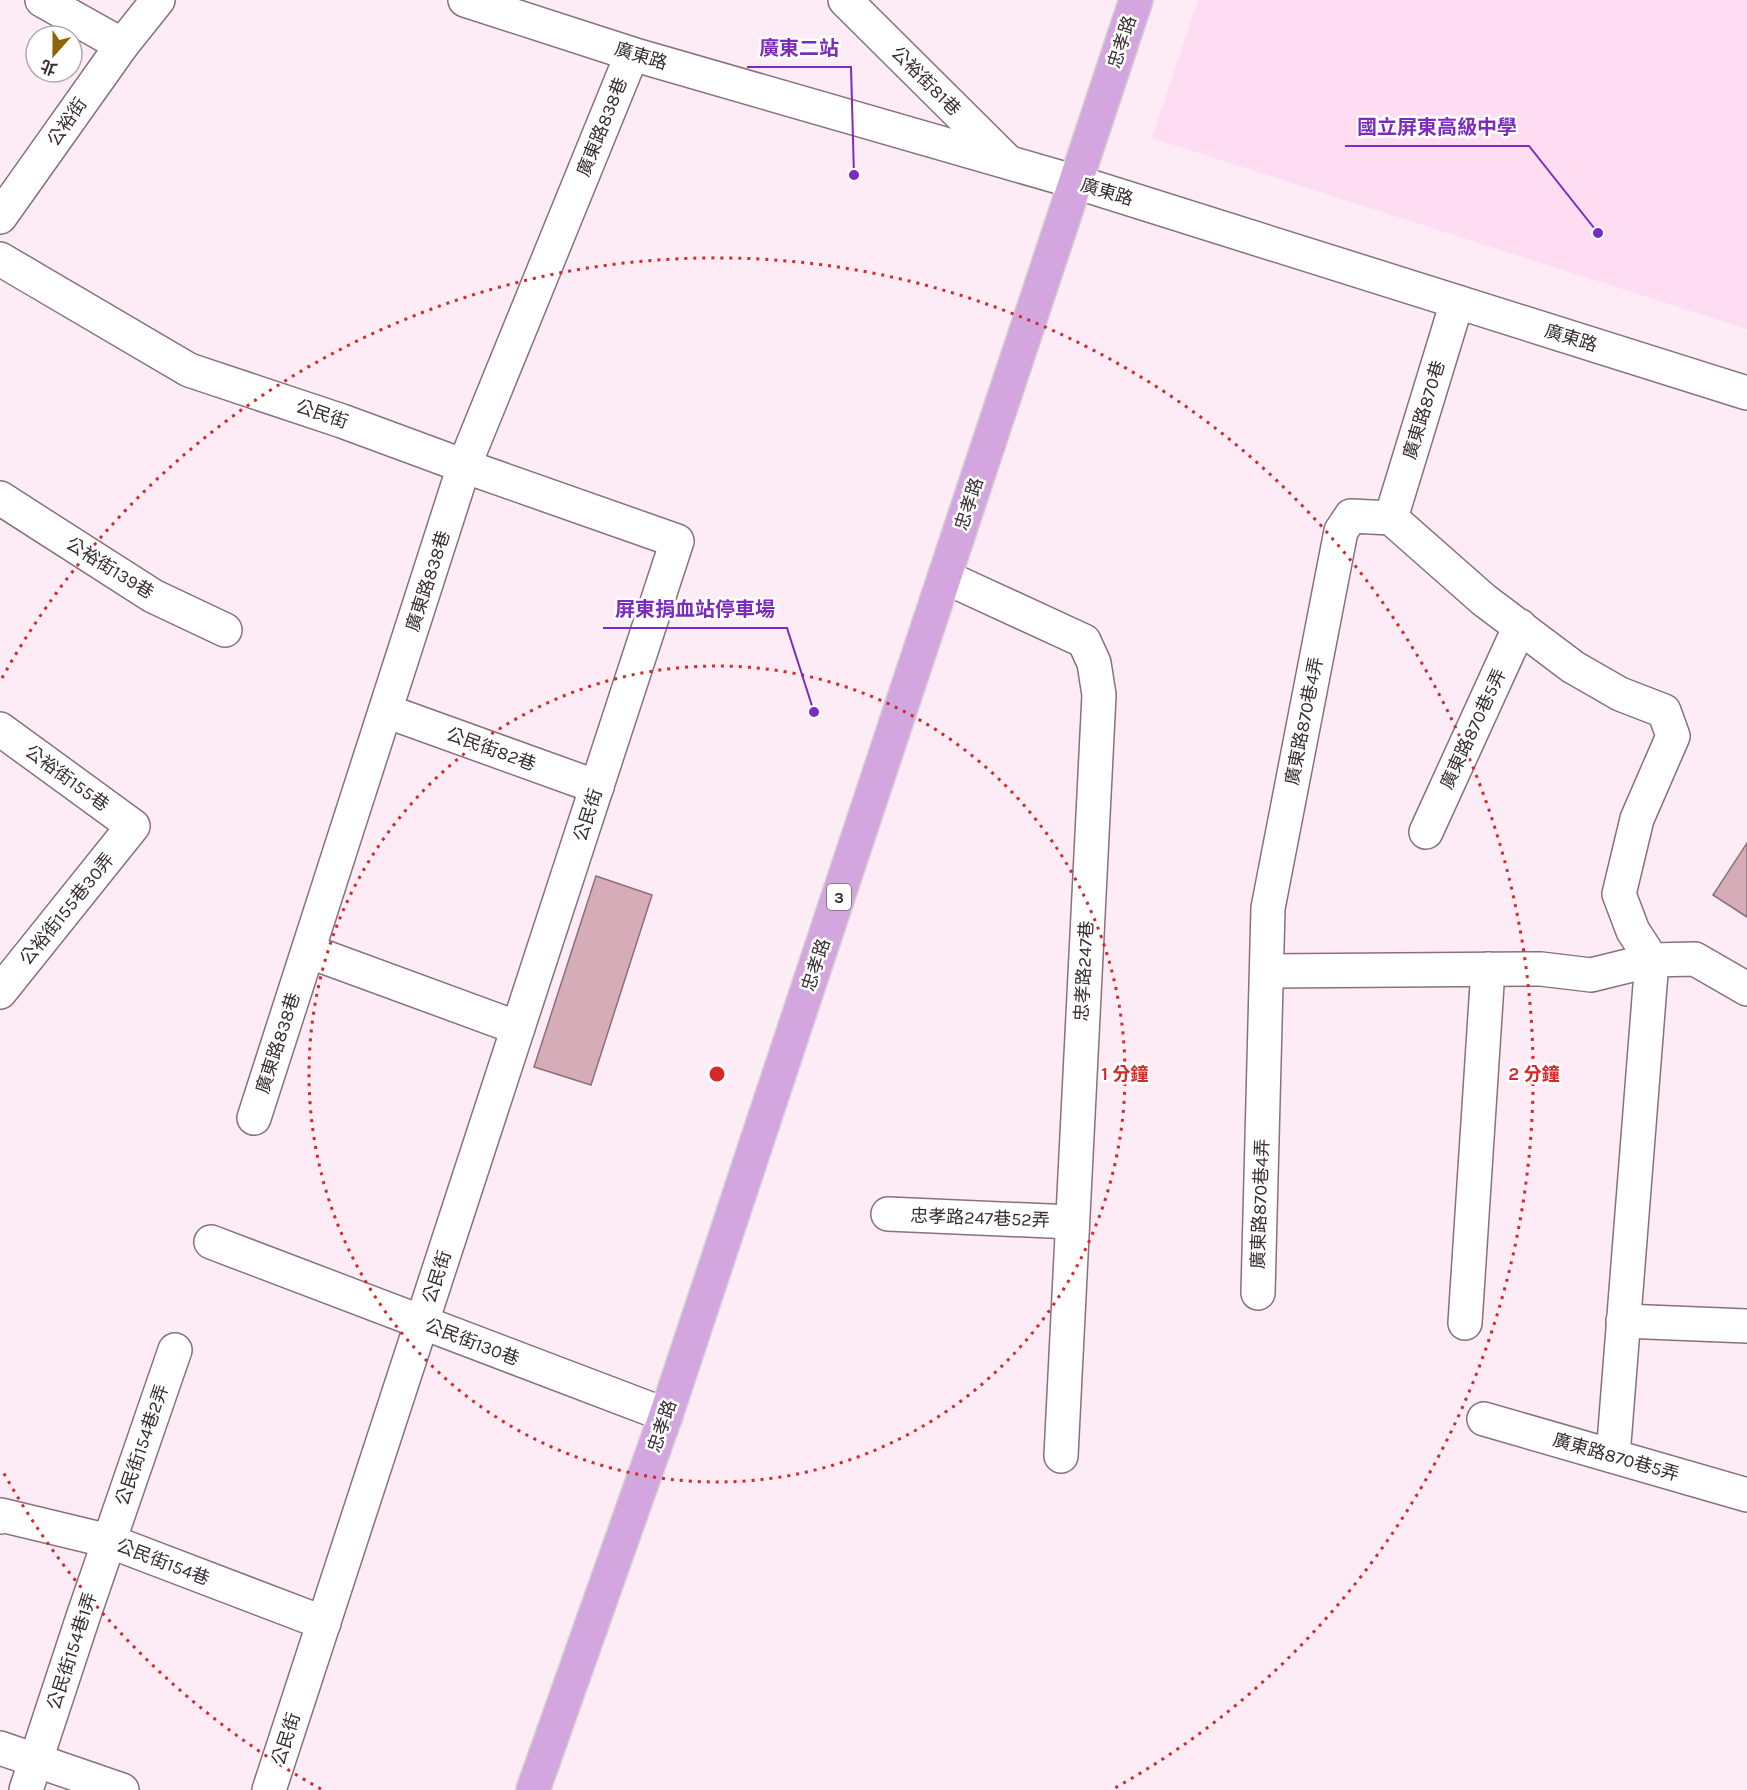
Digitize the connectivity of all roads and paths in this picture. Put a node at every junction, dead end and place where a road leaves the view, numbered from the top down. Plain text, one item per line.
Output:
1 (42, 0) edge
2 (158, 0) edge
3 (465, 0) edge
4 (846, 0) edge
5 (1136, 0) edge
6 (122, 45) junction
7 (632, 54) junction
8 (1007, 161) junction
9 (1076, 182) junction
10 (0, 217) edge
11 (0, 258) edge
12 (1457, 302) junction
13 (1747, 393) edge
14 (464, 466) junction
15 (0, 498) edge
16 (1391, 518) junction
17 (945, 577) junction
18 (1520, 626) junction
19 (225, 630) dead end
20 (386, 711) junction
21 (0, 729) edge
22 (597, 787) junction
23 (134, 826) joint
24 (1426, 832) dead end
25 (308, 951) junction
26 (1652, 960) junction
27 (1488, 969) junction
28 (1267, 971) junction
29 (1747, 989) edge
30 (0, 992) edge
31 (518, 1028) junction
32 (254, 1118) dead end
33 (888, 1214) dead end
34 (1072, 1222) junction
35 (211, 1242) dead end
36 (1258, 1293) dead end
37 (1623, 1321) junction
38 (422, 1323) junction
39 (1465, 1323) dead end
40 (1747, 1326) edge
41 (175, 1350) dead end
42 (666, 1415) junction
43 (1484, 1419) dead end
44 (1061, 1456) dead end
45 (1613, 1456) junction
46 (1747, 1496) edge
47 (0, 1517) edge
48 (109, 1541) junction
49 (324, 1623) junction
50 (0, 1748) edge
51 (31, 1775) edge
52 (122, 1790) edge
53 (269, 1790) edge
54 (533, 1790) edge

1 - 6 street
2 - 6 street, 公裕街
3 - 7 street, 廣東路
4 - 8 street, 公裕街81巷
5 - 9 main road, 忠孝路 / 3
6 - 10 street, 公裕街
7 - 8 street, 廣東路
7 - 14 street, 廣東路838巷
8 - 9 street, 廣東路
9 - 12 street, 廣東路
9 - 17 main road, 忠孝路 / 3
11 - 14 street, 公民街
12 - 13 street, 廣東路
12 - 16 street, 廣東路870巷
14 - 20 street, 廣東路838巷
14 - 22 street, 公民街
15 - 19 street, 公裕街139巷
16 - 18 street
16 - 28 street, 廣東路870巷4弄
17 - 34 street, 忠孝路247巷
17 - 42 main road, 忠孝路 / 3
18 - 24 street, 廣東路870巷5弄
18 - 26 street
20 - 22 street, 公民街82巷
20 - 25 street, 廣東路838巷
21 - 23 street, 公裕街155巷
22 - 31 street, 公民街
23 - 30 street, 公裕街155巷30弄
25 - 31 street
25 - 32 street, 廣東路838巷
26 - 27 street
26 - 29 street
26 - 37 street
27 - 28 street
27 - 39 street
28 - 36 street, 廣東路870巷4弄
31 - 38 street, 公民街
33 - 34 street, 忠孝路247巷52弄
34 - 44 street, 忠孝路247巷
35 - 38 street, 公民街130巷
37 - 40 street
37 - 45 street
38 - 42 street, 公民街130巷
38 - 49 street, 公民街
41 - 48 street, 公民街154巷2弄
42 - 54 main road, 忠孝路 / 3
43 - 45 street, 廣東路870巷5弄
45 - 46 street, 廣東路870巷5弄
47 - 48 street, 公民街154巷
48 - 49 street, 公民街154巷
48 - 51 street, 公民街154巷1弄
49 - 53 street, 公民街
50 - 51 street
51 - 52 street

